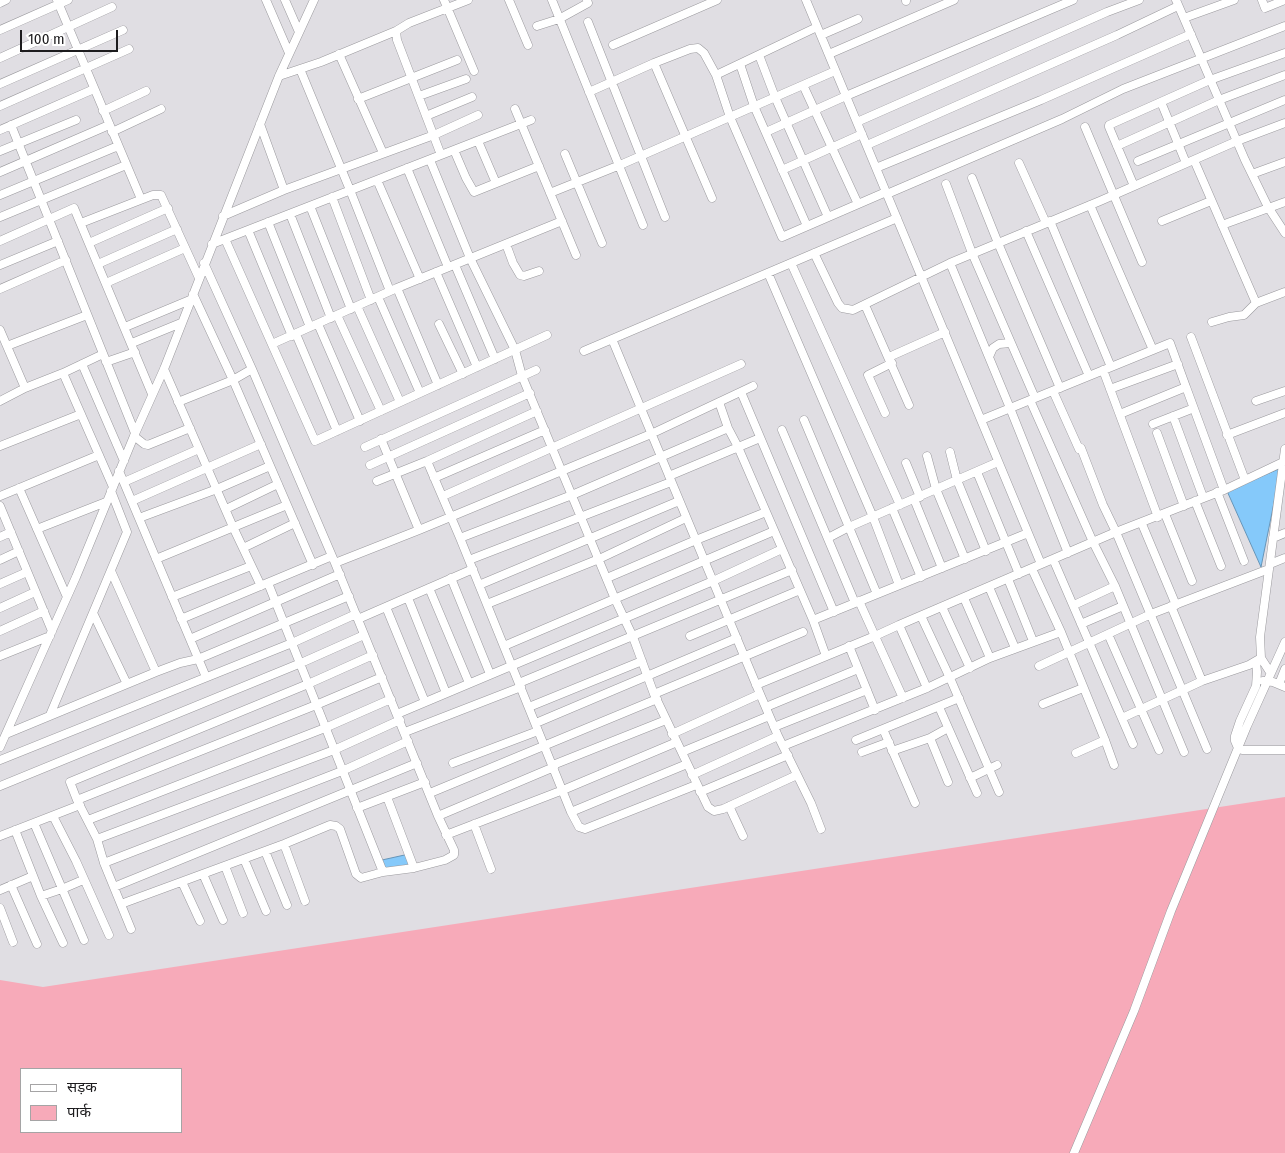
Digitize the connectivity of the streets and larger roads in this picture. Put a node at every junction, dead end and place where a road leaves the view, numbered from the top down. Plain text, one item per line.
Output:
1 (6, 0) edge
2 (68, 0) edge
3 (266, 0) edge
4 (285, 0) edge
5 (314, 0) edge
6 (444, 0) edge
7 (468, 0) edge
8 (509, 0) edge
9 (552, 0) edge
10 (587, 0) edge
11 (717, 0) edge
12 (806, 0) edge
13 (929, 0) edge
14 (954, 0) edge
15 (1073, 0) edge
16 (1139, 0) edge
17 (1234, 0) edge
18 (1262, 0) edge
19 (1285, 0) edge
20 (0, 2) edge
21 (57, 2) edge
22 (1177, 3) edge
23 (112, 7) dead end
24 (448, 8) junction
25 (933, 9) junction
26 (559, 18) junction
27 (1184, 18) junction
28 (858, 19) dead end
29 (588, 22) dead end
30 (537, 26) dead end
31 (1285, 26) edge
32 (817, 27) junction
33 (68, 28) junction
34 (0, 30) edge
35 (123, 30) dead end
36 (396, 31) junction
37 (299, 32) junction
38 (1191, 34) junction
39 (821, 35) junction
40 (528, 44) dead end
41 (613, 45) dead end
42 (129, 49) dead end
43 (77, 50) junction
44 (290, 53) junction
45 (1285, 53) edge
46 (339, 54) junction
47 (829, 54) junction
48 (759, 55) junction
49 (0, 58) edge
50 (1202, 59) junction
51 (457, 60) dead end
52 (654, 63) junction
53 (740, 64) junction
54 (86, 69) junction
55 (300, 69) junction
56 (835, 71) junction
57 (474, 72) dead end
58 (716, 75) junction
59 (1285, 75) edge
60 (279, 76) junction
61 (412, 78) junction
62 (466, 79) dead end
63 (1210, 80) junction
64 (611, 81) junction
65 (0, 84) edge
66 (803, 85) junction
67 (94, 89) junction
68 (146, 91) dead end
69 (590, 92) junction
70 (419, 96) junction
71 (846, 96) junction
72 (472, 97) dead end
73 (775, 97) junction
74 (358, 99) junction
75 (1219, 100) junction
76 (1285, 100) edge
77 (1161, 102) junction
78 (0, 106) edge
79 (754, 106) junction
80 (161, 109) dead end
81 (515, 109) dead end
82 (815, 110) junction
83 (103, 111) junction
84 (478, 115) dead end
85 (426, 116) junction
86 (730, 116) junction
87 (76, 120) dead end
88 (532, 120) dead end
89 (857, 122) junction
90 (1170, 122) junction
91 (1229, 122) junction
92 (786, 123) junction
93 (1285, 123) edge
94 (260, 124) junction
95 (522, 124) junction
96 (11, 125) junction
97 (1085, 127) dead end
98 (110, 128) junction
99 (0, 130) edge
100 (766, 132) junction
101 (434, 134) junction
102 (862, 134) junction
103 (686, 136) junction
104 (478, 141) junction
105 (1237, 141) junction
106 (18, 143) junction
107 (1178, 143) junction
108 (866, 145) junction
109 (118, 146) junction
110 (1117, 146) junction
111 (831, 148) junction
112 (454, 150) junction
113 (0, 151) edge
114 (383, 153) junction
115 (565, 154) dead end
116 (441, 155) junction
117 (641, 155) junction
118 (430, 160) junction
119 (803, 160) junction
120 (1138, 161) dead end
121 (26, 162) junction
122 (1190, 162) junction
123 (1285, 162) edge
124 (1019, 163) dead end
125 (126, 165) junction
126 (620, 165) junction
127 (539, 166) junction
128 (407, 168) junction
129 (876, 168) junction
130 (341, 169) junction
131 (782, 170) junction
132 (0, 172) edge
133 (1252, 174) junction
134 (972, 178) dead end
135 (33, 180) junction
136 (378, 180) junction
137 (577, 182) junction
138 (496, 183) junction
139 (946, 184) dead end
140 (1134, 186) junction
141 (284, 190) junction
142 (350, 190) junction
143 (550, 193) junction
144 (887, 193) junction
145 (0, 195) edge
146 (1114, 195) junction
147 (332, 197) junction
148 (712, 198) dead end
149 (141, 199) junction
150 (41, 200) junction
151 (1212, 201) junction
152 (1285, 202) edge
153 (858, 204) junction
154 (1090, 205) junction
155 (310, 206) junction
156 (1268, 207) junction
157 (168, 208) junction
158 (290, 214) junction
159 (223, 216) junction
160 (0, 217) edge
161 (664, 217) dead end
162 (828, 217) junction
163 (897, 218) junction
164 (50, 220) junction
165 (562, 221) junction
166 (1162, 221) dead end
167 (268, 222) junction
168 (1048, 222) junction
169 (81, 224) junction
170 (643, 225) dead end
171 (1222, 225) junction
172 (806, 226) junction
173 (177, 229) junction
174 (248, 230) junction
175 (1026, 231) junction
176 (1285, 233) edge
177 (226, 239) junction
178 (0, 241) edge
179 (58, 241) junction
180 (89, 243) junction
181 (602, 243) dead end
182 (998, 243) junction
183 (212, 244) junction
184 (506, 244) junction
185 (186, 248) junction
186 (814, 253) junction
187 (972, 254) junction
188 (576, 255) dead end
189 (470, 258) junction
190 (66, 260) junction
191 (1142, 262) dead end
192 (791, 263) junction
193 (950, 263) junction
194 (98, 264) junction
195 (204, 264) junction
196 (0, 265) edge
197 (451, 266) junction
198 (539, 271) dead end
199 (436, 272) junction
200 (768, 273) junction
201 (922, 276) junction
202 (198, 278) junction
203 (420, 279) junction
204 (106, 283) junction
205 (0, 289) edge
206 (393, 290) junction
207 (1285, 292) edge
208 (191, 297) junction
209 (374, 298) junction
210 (1256, 303) junction
211 (865, 305) junction
212 (354, 308) junction
213 (87, 315) junction
214 (334, 317) junction
215 (1212, 322) dead end
216 (181, 323) junction
217 (439, 324) dead end
218 (314, 325) junction
219 (125, 327) junction
220 (0, 330) edge
221 (944, 332) junction
222 (294, 335) junction
223 (547, 336) dead end
224 (1191, 337) dead end
225 (612, 340) junction
226 (132, 343) junction
227 (1011, 343) junction
228 (272, 344) junction
229 (7, 346) junction
230 (515, 350) junction
231 (1153, 350) junction
232 (584, 351) dead end
233 (135, 352) junction
234 (989, 357) junction
235 (105, 358) junction
236 (495, 359) junction
237 (890, 360) junction
238 (82, 364) junction
239 (741, 364) dead end
240 (1178, 364) junction
241 (477, 367) junction
242 (1111, 367) junction
243 (164, 369) junction
244 (252, 369) junction
245 (536, 370) dead end
246 (1103, 370) junction
247 (63, 373) junction
248 (463, 374) junction
249 (522, 376) junction
250 (1089, 376) junction
251 (233, 380) junction
252 (438, 385) junction
253 (753, 386) dead end
254 (1186, 387) junction
255 (25, 388) junction
256 (1056, 389) junction
257 (1110, 389) junction
258 (1285, 391) edge
259 (741, 392) junction
260 (420, 393) junction
261 (530, 393) junction
262 (152, 394) junction
263 (1032, 399) junction
264 (0, 401) edge
265 (1256, 401) dead end
266 (178, 402) junction
267 (400, 402) junction
268 (719, 402) junction
269 (909, 405) dead end
270 (1010, 408) junction
271 (641, 409) junction
272 (1188, 410) dead end
273 (382, 411) junction
274 (537, 411) junction
275 (884, 413) dead end
276 (1285, 413) edge
277 (81, 414) junction
278 (1120, 414) junction
279 (1173, 416) junction
280 (360, 420) junction
281 (804, 420) dead end
282 (981, 420) junction
283 (1153, 424) dead end
284 (190, 428) junction
285 (728, 428) junction
286 (545, 430) junction
287 (782, 430) dead end
288 (337, 431) junction
289 (651, 434) junction
290 (1156, 434) dead end
291 (134, 435) junction
292 (1228, 436) junction
293 (760, 438) junction
294 (381, 440) junction
295 (261, 444) junction
296 (0, 446) edge
297 (365, 447) dead end
298 (738, 447) junction
299 (553, 448) junction
300 (199, 449) junction
301 (1285, 449) edge
302 (950, 452) dead end
303 (99, 455) junction
304 (928, 456) dead end
305 (388, 457) junction
306 (661, 457) junction
307 (124, 461) junction
308 (427, 461) junction
309 (1284, 461) edge
310 (998, 462) junction
311 (906, 463) dead end
312 (370, 464) dead end
313 (270, 466) junction
314 (208, 469) junction
315 (119, 471) junction
316 (562, 472) junction
317 (977, 472) junction
318 (395, 474) junction
319 (434, 478) junction
320 (670, 479) junction
321 (957, 480) junction
322 (1245, 480) junction
323 (377, 481) dead end
324 (124, 482) junction
325 (278, 484) junction
326 (19, 488) junction
327 (112, 489) junction
328 (217, 489) junction
329 (936, 489) junction
330 (1221, 491) junction
331 (572, 495) junction
332 (0, 496) edge
333 (442, 496) junction
334 (1203, 497) junction
335 (917, 498) junction
336 (132, 500) junction
337 (679, 501) junction
338 (1195, 501) junction
339 (106, 502) junction
340 (287, 505) junction
341 (0, 506) edge
342 (896, 506) junction
343 (1184, 506) junction
344 (226, 509) junction
345 (766, 512) junction
346 (1285, 512) edge
347 (1162, 515) junction
348 (1277, 515) junction
349 (451, 516) junction
350 (580, 516) junction
351 (873, 517) junction
352 (139, 518) junction
353 (686, 518) junction
354 (295, 523) junction
355 (1142, 524) junction
356 (233, 527) junction
357 (849, 527) junction
358 (37, 529) junction
359 (419, 530) junction
360 (774, 531) junction
361 (11, 532) junction
362 (1116, 532) junction
363 (1028, 533) junction
364 (1285, 533) edge
365 (0, 536) edge
366 (460, 538) junction
367 (590, 538) junction
368 (828, 538) junction
369 (1273, 538) junction
370 (696, 540) junction
371 (1007, 542) junction
372 (1093, 542) junction
373 (243, 548) junction
374 (782, 549) junction
375 (986, 550) junction
376 (19, 551) junction
377 (1068, 553) junction
378 (1285, 558) edge
379 (156, 559) junction
380 (333, 559) junction
381 (599, 559) junction
382 (965, 559) junction
383 (1054, 559) junction
384 (0, 560) edge
385 (469, 560) junction
386 (704, 560) junction
387 (1244, 561) dead end
388 (313, 564) junction
389 (1041, 564) junction
390 (251, 566) junction
391 (1221, 566) dead end
392 (1270, 567) junction
393 (942, 568) junction
394 (473, 569) junction
395 (1032, 569) junction
396 (792, 570) junction
397 (111, 571) junction
398 (27, 572) junction
399 (340, 574) junction
400 (1019, 574) junction
401 (921, 577) junction
402 (451, 578) junction
403 (607, 578) junction
404 (1008, 579) junction
405 (713, 581) junction
406 (1192, 581) dead end
407 (0, 584) edge
408 (264, 584) junction
409 (480, 584) junction
410 (899, 585) junction
411 (1114, 586) junction
412 (429, 588) junction
413 (989, 588) junction
414 (800, 590) junction
415 (35, 592) junction
416 (877, 594) junction
417 (348, 596) junction
418 (67, 597) junction
419 (172, 597) junction
420 (408, 598) junction
421 (964, 598) junction
422 (615, 599) junction
423 (721, 600) junction
424 (276, 601) junction
425 (857, 602) junction
426 (487, 604) junction
427 (1074, 605) junction
428 (1173, 605) junction
429 (1123, 606) junction
430 (386, 607) junction
431 (942, 607) junction
432 (0, 608) edge
433 (44, 611) junction
434 (834, 612) junction
435 (93, 613) junction
436 (1151, 614) junction
437 (921, 616) junction
438 (357, 617) junction
439 (624, 618) junction
440 (181, 619) junction
441 (729, 620) junction
442 (813, 620) junction
443 (284, 622) junction
444 (899, 624) junction
445 (1082, 624) junction
446 (1130, 624) junction
447 (0, 631) edge
448 (804, 632) dead end
449 (1061, 632) junction
450 (51, 634) junction
451 (364, 634) junction
452 (1108, 634) junction
453 (690, 636) dead end
454 (875, 636) junction
455 (633, 637) junction
456 (736, 638) junction
457 (190, 639) junction
458 (1034, 641) junction
459 (292, 642) junction
460 (1285, 642) edge
461 (1090, 643) junction
462 (504, 646) junction
463 (848, 646) junction
464 (1015, 648) junction
465 (1069, 653) junction
466 (373, 655) junction
467 (0, 656) edge
468 (744, 656) junction
469 (826, 656) junction
470 (990, 658) junction
471 (198, 659) junction
472 (1258, 660) junction
473 (642, 661) junction
474 (300, 663) junction
475 (512, 665) junction
476 (1039, 666) dead end
477 (970, 668) junction
478 (858, 669) junction
479 (1285, 669) edge
480 (156, 672) junction
481 (1270, 672) junction
482 (490, 674) junction
483 (648, 676) junction
484 (206, 677) junction
485 (382, 677) junction
486 (950, 678) junction
487 (1256, 680) junction
488 (1202, 681) junction
489 (1266, 682) junction
490 (469, 683) junction
491 (127, 684) junction
492 (308, 684) junction
493 (520, 685) junction
494 (756, 685) junction
495 (1282, 685) edge
496 (927, 688) junction
497 (1083, 688) junction
498 (867, 690) junction
499 (1182, 690) junction
500 (446, 693) junction
501 (760, 694) junction
502 (656, 696) junction
503 (903, 698) junction
504 (959, 698) junction
505 (391, 699) junction
506 (1162, 700) junction
507 (425, 702) junction
508 (1043, 704) dead end
509 (316, 705) junction
510 (766, 707) junction
511 (939, 707) junction
512 (529, 708) junction
513 (1141, 708) junction
514 (875, 710) junction
515 (50, 716) junction
516 (769, 716) junction
517 (398, 717) junction
518 (1122, 718) junction
519 (666, 720) junction
520 (537, 727) junction
521 (325, 728) junction
522 (774, 728) junction
523 (948, 728) junction
524 (883, 729) junction
525 (405, 732) junction
526 (6, 734) junction
527 (672, 734) junction
528 (778, 736) junction
529 (930, 738) junction
530 (856, 740) dead end
531 (1105, 740) junction
532 (408, 741) junction
533 (676, 742) junction
534 (889, 742) junction
535 (1133, 744) dead end
536 (545, 746) junction
537 (783, 746) junction
538 (0, 747) edge
539 (1238, 748) junction
540 (1207, 749) dead end
541 (334, 750) junction
542 (1159, 750) dead end
543 (1285, 750) edge
544 (892, 751) junction
545 (682, 752) junction
546 (862, 752) dead end
547 (1184, 752) dead end
548 (1076, 753) dead end
549 (788, 755) junction
550 (0, 760) edge
551 (417, 763) junction
552 (453, 763) dead end
553 (687, 764) junction
554 (1114, 765) dead end
555 (553, 766) junction
556 (993, 767) junction
557 (342, 771) junction
558 (692, 775) junction
559 (797, 775) junction
560 (970, 778) junction
561 (425, 782) junction
562 (948, 782) dead end
563 (0, 786) edge
564 (698, 789) junction
565 (350, 790) junction
566 (562, 790) junction
567 (999, 792) dead end
568 (430, 793) junction
569 (977, 793) dead end
570 (387, 797) junction
571 (79, 803) junction
572 (915, 804) dead end
573 (729, 806) junction
574 (357, 808) junction
575 (571, 812) junction
576 (53, 816) junction
577 (438, 816) junction
578 (88, 820) junction
579 (34, 823) junction
580 (474, 824) junction
581 (821, 829) dead end
582 (15, 830) junction
583 (446, 835) junction
584 (0, 836) edge
585 (743, 836) dead end
586 (97, 839) junction
587 (284, 844) junction
588 (265, 851) junction
589 (244, 859) junction
590 (104, 863) junction
591 (225, 866) junction
592 (414, 868) junction
593 (492, 869) dead end
594 (383, 872) junction
595 (203, 874) junction
596 (33, 876) junction
597 (84, 880) junction
598 (182, 882) junction
599 (11, 885) junction
600 (114, 887) junction
601 (62, 889) junction
602 (0, 890) edge
603 (41, 896) junction
604 (305, 901) dead end
605 (122, 904) junction
606 (287, 905) dead end
607 (0, 908) edge
608 (266, 911) dead end
609 (243, 913) dead end
610 (223, 920) dead end
611 (200, 922) dead end
612 (131, 929) dead end
613 (109, 934) dead end
614 (84, 940) dead end
615 (13, 942) dead end
616 (63, 943) dead end
617 (37, 944) dead end
618 (1074, 1153) edge

1 - 20 street
2 - 21 street
3 - 44 street
4 - 37 street
5 - 37 street
6 - 24 street
7 - 24 street
8 - 40 street
9 - 26 street
10 - 26 street
11 - 41 street
12 - 32 street
13 - 25 street
14 - 25 street
15 - 71 street
16 - 89 street
17 - 27 street
18 - 19 street
21 - 33 street
21 - 34 street
22 - 27 street
22 - 108 street
23 - 33 street
24 - 36 street
24 - 57 street
25 - 47 street
26 - 30 street
26 - 69 street
27 - 38 street
28 - 39 street
29 - 64 street
31 - 50 street
32 - 39 street
32 - 48 street
33 - 43 street
33 - 49 street
35 - 43 street
36 - 46 street
36 - 61 street
37 - 44 street
38 - 50 street
38 - 129 street
39 - 47 street
42 - 54 street
43 - 54 street
43 - 65 street
44 - 60 street
45 - 63 street
46 - 55 street
46 - 74 street
47 - 56 street
48 - 53 street
48 - 73 street
50 - 63 street
50 - 144 street
51 - 61 street
52 - 58 street
52 - 64 street
52 - 103 street
53 - 58 street
53 - 79 street
54 - 67 street
54 - 78 street
55 - 60 street
55 - 130 street
56 - 66 street
56 - 71 street
58 - 86 street
59 - 75 street
60 - 94 street
61 - 70 street
61 - 74 street
62 - 70 street
63 - 75 street
63 - 77 street
64 - 69 street
64 - 117 street
66 - 73 street
66 - 82 street
67 - 83 street
67 - 96 street
68 - 83 street
69 - 126 street
70 - 85 street
71 - 82 street
71 - 89 street
72 - 85 street
73 - 79 street
73 - 92 street
74 - 114 street
75 - 90 street
75 - 91 street
76 - 91 street
77 - 90 street
77 - 110 street
79 - 86 street
79 - 100 street
80 - 98 street
81 - 95 street
82 - 92 street
82 - 111 street
83 - 98 street
84 - 101 street
85 - 101 street
86 - 103 street
86 - 172 street
87 - 106 street
88 - 95 street
89 - 102 street
90 - 107 street
90 - 110 street
91 - 105 street
91 - 107 street
92 - 100 street
92 - 119 street
93 - 105 street
94 - 141 street
94 - 159 street
95 - 104 street
95 - 127 street
96 - 99 street
96 - 106 street
97 - 146 street
98 - 109 street
98 - 121 street
100 - 131 street
101 - 114 street
101 - 116 street
102 - 108 street
102 - 111 street
103 - 117 street
103 - 148 street
104 - 112 street
104 - 138 street
105 - 122 street
105 - 133 street
106 - 113 street
106 - 121 street
107 - 120 street
107 - 122 street
108 - 129 street
109 - 125 street
109 - 135 street
110 - 140 street
111 - 119 street
111 - 153 street
112 - 116 street
112 - 138 street
114 - 130 street
115 - 137 street
116 - 118 street
117 - 126 street
117 - 161 street
118 - 128 street
118 - 189 street
119 - 131 street
119 - 162 street
121 - 132 street
121 - 135 street
122 - 140 street
122 - 151 street
123 - 133 street
124 - 168 street
125 - 149 street
125 - 150 street
126 - 137 street
126 - 170 street
127 - 138 street
127 - 143 street
128 - 136 street
128 - 197 street
129 - 144 street
130 - 141 street
130 - 142 street
131 - 172 street
133 - 156 street
134 - 182 street
135 - 145 street
135 - 150 street
136 - 142 street
136 - 203 street
137 - 143 street
137 - 181 street
139 - 187 street
140 - 146 street
141 - 159 street
142 - 147 street
142 - 206 street
143 - 165 street
144 - 153 street
144 - 163 street
146 - 154 street
146 - 191 street
147 - 155 street
147 - 209 street
149 - 157 street
149 - 169 street
150 - 160 street
150 - 164 street
151 - 166 street
151 - 171 street
152 - 156 street
153 - 162 street
154 - 168 street
154 - 231 street
155 - 158 street
155 - 212 street
156 - 171 street
156 - 176 street
157 - 173 street
157 - 180 street
158 - 167 street
158 - 214 street
159 - 183 street
162 - 172 street
163 - 186 street
163 - 201 street
164 - 169 street
164 - 178 street
164 - 179 street
165 - 184 street
165 - 188 street
167 - 174 street
167 - 218 street
168 - 175 street
168 - 242 street
169 - 180 street
171 - 210 street
173 - 185 street
173 - 194 street
174 - 177 street
174 - 222 street
175 - 182 street
175 - 250 street
177 - 183 street
177 - 228 street
179 - 190 street
179 - 196 street
180 - 194 street
182 - 187 street
182 - 256 street
183 - 195 street
184 - 189 street
184 - 198 street
185 - 202 street
185 - 204 street
186 - 192 street
186 - 211 street
187 - 193 street
187 - 227 street
189 - 197 street
189 - 230 street
190 - 205 street
190 - 213 street
192 - 200 street
192 - 342 street
193 - 201 street
193 - 234 street
194 - 204 street
195 - 202 street
195 - 244 street
197 - 199 street
197 - 236 street
199 - 203 street
199 - 241 street
200 - 225 street
200 - 351 street
201 - 211 street
201 - 221 street
202 - 208 street
203 - 206 street
204 - 219 street
206 - 209 street
206 - 252 street
207 - 210 street
208 - 216 street
208 - 219 street
208 - 251 street
209 - 212 street
209 - 260 street
210 - 215 street
211 - 237 street
212 - 214 street
212 - 267 street
213 - 229 street
213 - 235 street
214 - 218 street
214 - 273 street
216 - 226 street
216 - 243 street
217 - 248 street
218 - 222 street
218 - 280 street
219 - 226 street
220 - 229 street
221 - 237 street
221 - 282 street
222 - 228 street
222 - 288 street
223 - 230 street
224 - 292 street
225 - 232 street
225 - 271 street
226 - 233 street
227 - 234 street
227 - 263 street
228 - 288 street
229 - 255 street
230 - 236 street
230 - 249 street
231 - 240 street
231 - 242 street
233 - 235 street
233 - 262 street
234 - 270 street
235 - 238 street
235 - 291 street
236 - 241 street
237 - 269 street
237 - 275 street
238 - 247 street
238 - 307 street
239 - 271 street
240 - 254 street
240 - 257 street
241 - 248 street
242 - 246 street
243 - 262 street
243 - 266 street
244 - 251 street
244 - 380 street
245 - 249 street
246 - 250 street
246 - 257 street
247 - 255 street
247 - 277 street
248 - 252 street
249 - 261 street
249 - 294 street
250 - 256 street
251 - 266 street
251 - 295 street
252 - 260 street
253 - 259 street
254 - 278 street
254 - 330 street
255 - 264 street
256 - 263 street
256 - 362 street
257 - 278 street
258 - 265 street
259 - 268 street
259 - 293 street
260 - 267 street
261 - 274 street
261 - 305 street
262 - 291 street
263 - 270 street
263 - 372 street
266 - 284 street
267 - 273 street
268 - 285 street
268 - 289 street
270 - 282 street
270 - 377 street
271 - 289 street
271 - 299 street
272 - 279 street
273 - 280 street
274 - 286 street
274 - 308 street
276 - 292 street
277 - 296 street
277 - 303 street
278 - 347 street
279 - 283 street
279 - 334 street
280 - 288 street
281 - 357 street
282 - 310 street
284 - 291 street
284 - 300 street
285 - 298 street
285 - 306 street
286 - 299 street
286 - 319 street
287 - 368 street
289 - 306 street
289 - 316 street
290 - 343 street
291 - 307 street
292 - 322 street
293 - 298 street
293 - 434 street
294 - 297 street
294 - 305 street
295 - 313 street
295 - 314 street
298 - 320 street
298 - 345 street
299 - 316 street
299 - 333 street
300 - 314 street
300 - 324 street
301 - 309 street
302 - 321 street
303 - 326 street
303 - 327 street
304 - 329 street
305 - 312 street
305 - 318 street
306 - 320 street
306 - 331 street
307 - 315 street
308 - 318 street
308 - 319 street
309 - 322 street
309 - 348 street
310 - 317 street
310 - 363 street
311 - 335 street
313 - 325 street
313 - 328 street
314 - 328 street
314 - 336 street
315 - 324 street
315 - 327 street
316 - 331 street
316 - 349 street
317 - 321 street
317 - 371 street
318 - 323 street
318 - 359 street
319 - 333 street
320 - 337 street
320 - 350 street
321 - 329 street
321 - 375 street
322 - 330 street
324 - 336 street
325 - 340 street
325 - 344 street
326 - 332 street
326 - 358 street
327 - 339 street
327 - 397 street
328 - 344 street
328 - 352 street
329 - 335 street
329 - 382 street
330 - 334 street
330 - 387 street
331 - 350 street
331 - 366 street
333 - 349 street
334 - 338 street
335 - 342 street
335 - 393 street
336 - 352 street
337 - 353 street
337 - 367 street
338 - 343 street
338 - 391 street
339 - 358 street
339 - 418 street
340 - 354 street
340 - 356 street
341 - 361 street
342 - 351 street
342 - 401 street
343 - 347 street
344 - 356 street
345 - 360 street
345 - 370 street
346 - 348 street
347 - 355 street
347 - 406 street
348 - 369 street
349 - 359 street
349 - 366 street
350 - 367 street
350 - 385 street
351 - 357 street
351 - 410 street
352 - 379 street
353 - 370 street
353 - 381 street
354 - 373 street
354 - 388 street
355 - 362 street
355 - 428 street
356 - 373 street
356 - 379 street
357 - 368 street
357 - 416 street
358 - 418 street
359 - 380 street
360 - 374 street
360 - 386 street
361 - 365 street
361 - 376 street
362 - 372 street
362 - 436 street
363 - 371 street
363 - 389 street
364 - 369 street
366 - 385 street
367 - 381 street
367 - 409 street
368 - 425 street
369 - 392 street
370 - 386 street
370 - 403 street
371 - 375 street
371 - 400 street
372 - 377 street
372 - 411 street
373 - 390 street
374 - 396 street
374 - 405 street
375 - 382 street
376 - 384 street
376 - 398 street
377 - 383 street
378 - 392 street
379 - 419 street
380 - 388 street
380 - 399 street
381 - 403 street
381 - 426 street
382 - 393 street
383 - 389 street
383 - 427 street
385 - 394 street
386 - 405 street
386 - 422 street
388 - 408 street
389 - 395 street
390 - 408 street
390 - 419 street
392 - 428 street
392 - 472 street
393 - 401 street
394 - 402 street
394 - 409 street
395 - 400 street
395 - 449 street
396 - 414 street
396 - 423 street
397 - 435 street
397 - 480 street
398 - 407 street
398 - 415 street
399 - 417 street
399 - 424 street
400 - 404 street
401 - 410 street
402 - 412 street
402 - 482 street
403 - 422 street
404 - 413 street
404 - 458 street
405 - 423 street
405 - 439 street
408 - 424 street
408 - 440 street
409 - 426 street
410 - 416 street
411 - 427 street
411 - 429 street
412 - 420 street
412 - 490 street
413 - 421 street
413 - 464 street
414 - 441 street
414 - 442 street
415 - 432 street
415 - 433 street
416 - 425 street
417 - 438 street
417 - 443 street
418 - 450 street
419 - 440 street
420 - 430 street
420 - 500 street
421 - 431 street
421 - 470 street
422 - 439 street
422 - 462 street
423 - 441 street
423 - 455 street
424 - 443 street
424 - 457 street
425 - 434 street
425 - 454 street
426 - 462 street
427 - 445 street
428 - 436 street
428 - 488 street
429 - 445 street
429 - 446 street
430 - 438 street
430 - 507 street
431 - 437 street
431 - 477 street
433 - 447 street
433 - 450 street
434 - 442 street
435 - 491 street
435 - 515 street
436 - 446 street
436 - 499 street
437 - 444 street
437 - 486 street
438 - 451 street
438 - 459 street
439 - 455 street
439 - 475 street
440 - 457 street
441 - 453 street
441 - 456 street
442 - 469 street
443 - 459 street
443 - 471 street
444 - 454 street
444 - 496 street
445 - 461 street
446 - 452 street
446 - 506 street
448 - 468 street
449 - 458 street
449 - 465 street
450 - 467 street
450 - 526 street
451 - 466 street
451 - 474 street
452 - 461 street
452 - 513 street
454 - 463 street
454 - 503 street
455 - 473 street
455 - 493 street
456 - 468 street
456 - 483 street
457 - 471 street
458 - 464 street
459 - 474 street
459 - 484 street
460 - 481 street
461 - 465 street
461 - 518 street
462 - 475 street
463 - 469 street
463 - 478 street
464 - 470 street
465 - 476 street
465 - 497 street
466 - 485 street
466 - 492 street
468 - 494 street
468 - 502 street
469 - 494 street
470 - 477 street
471 - 480 street
471 - 484 street
472 - 481 street
472 - 487 street
472 - 488 street
473 - 483 street
473 - 512 street
474 - 492 street
474 - 563 street
475 - 482 street
475 - 493 street
477 - 486 street
478 - 498 street
478 - 510 street
479 - 495 street
480 - 491 street
481 - 489 street
482 - 490 street
483 - 502 street
483 - 520 street
484 - 550 street
485 - 505 street
485 - 509 street
486 - 496 street
486 - 504 street
487 - 489 street
487 - 539 street
488 - 499 street
489 - 495 street
489 - 539 street
490 - 500 street
491 - 515 street
492 - 509 street
492 - 571 street
493 - 512 street
493 - 525 street
494 - 501 street
496 - 503 street
497 - 508 street
497 - 531 street
498 - 514 street
498 - 522 street
499 - 506 street
499 - 540 street
500 - 507 street
501 - 510 street
501 - 527 street
502 - 519 street
502 - 536 street
503 - 514 street
504 - 511 street
504 - 556 street
505 - 517 street
505 - 521 street
506 - 513 street
506 - 547 street
507 - 517 street
509 - 521 street
509 - 571 street
510 - 516 street
511 - 523 street
511 - 524 street
512 - 520 street
513 - 518 street
513 - 542 street
514 - 537 street
515 - 526 street
516 - 522 street
516 - 545 street
517 - 525 street
517 - 541 street
518 - 535 street
519 - 527 street
519 - 555 street
520 - 536 street
520 - 552 street
521 - 541 street
521 - 578 street
522 - 528 street
523 - 529 street
523 - 560 street
524 - 530 street
524 - 534 street
525 - 532 street
526 - 538 street
527 - 533 street
528 - 537 street
528 - 558 street
529 - 544 street
529 - 562 street
531 - 548 street
531 - 554 street
532 - 551 street
532 - 557 street
533 - 545 street
533 - 566 street
534 - 544 street
534 - 546 street
536 - 555 street
536 - 568 street
537 - 549 street
539 - 543 street
539 - 618 street
541 - 557 street
541 - 586 street
544 - 572 street
545 - 553 street
549 - 559 street
549 - 564 street
551 - 561 street
551 - 565 street
553 - 558 street
553 - 575 street
555 - 566 street
555 - 577 street
556 - 560 street
556 - 567 street
557 - 565 street
557 - 590 street
558 - 564 street
559 - 573 street
559 - 581 street
560 - 569 street
561 - 568 street
561 - 570 street
564 - 573 street
564 - 575 street
565 - 574 street
565 - 600 street
566 - 575 street
566 - 580 street
568 - 577 street
570 - 574 street
570 - 592 street
571 - 576 street
571 - 578 street
573 - 585 street
574 - 594 street
576 - 579 street
576 - 597 street
577 - 583 street
578 - 586 street
579 - 582 street
579 - 601 street
580 - 583 street
580 - 593 street
582 - 584 street
582 - 596 street
583 - 592 street
586 - 590 street
587 - 588 street
587 - 594 street
587 - 604 street
588 - 589 street
588 - 606 street
589 - 591 street
589 - 608 street
590 - 600 street
591 - 595 street
591 - 609 street
592 - 594 street
595 - 598 street
595 - 610 street
596 - 599 street
596 - 603 street
597 - 601 street
597 - 613 street
598 - 605 street
598 - 611 street
599 - 602 street
599 - 617 street
600 - 605 street
601 - 603 street
601 - 614 street
603 - 616 street
605 - 612 street
607 - 615 street

